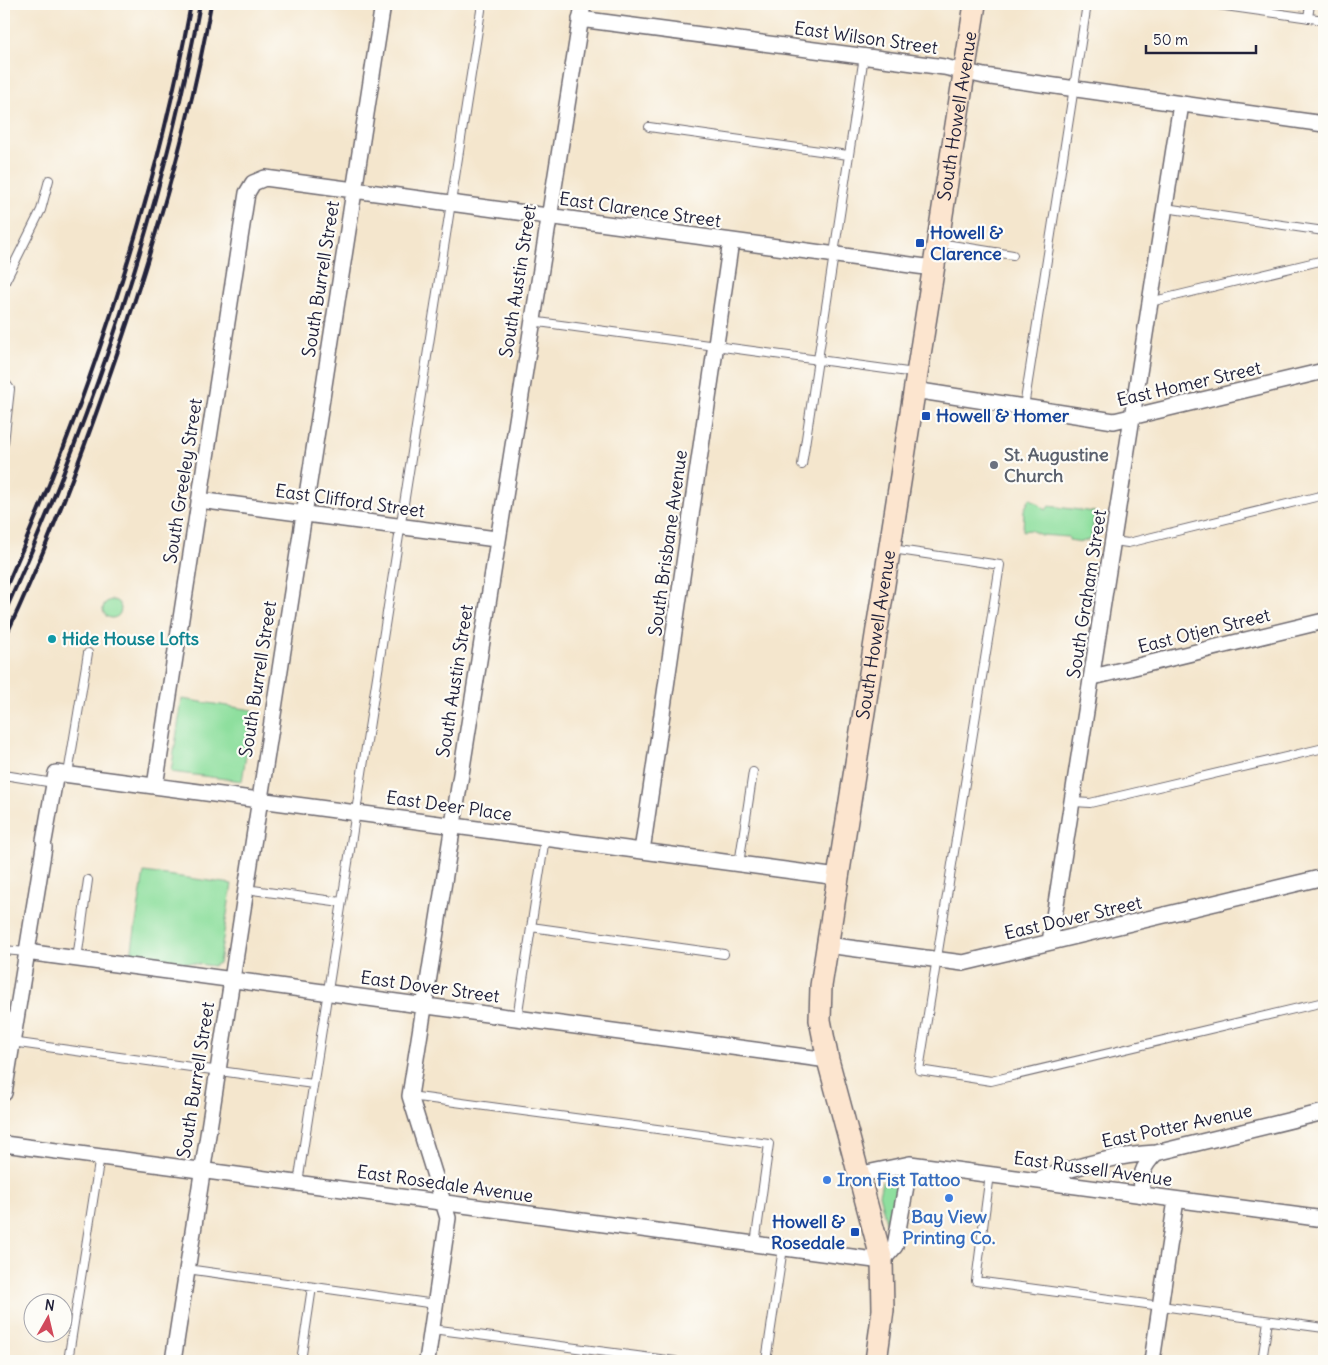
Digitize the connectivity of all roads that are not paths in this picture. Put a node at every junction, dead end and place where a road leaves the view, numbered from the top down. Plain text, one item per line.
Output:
1 (383, 4) edge
2 (482, 4) edge
3 (975, 4) edge
4 (1087, 4) edge
5 (1211, 4) edge
6 (1310, 4) edge
7 (581, 11) edge
8 (1308, 18) junction
9 (1324, 20) edge
10 (864, 56) junction
11 (964, 72) junction
12 (1074, 89) junction
13 (1181, 104) junction
14 (1324, 124) edge
15 (649, 127) dead end
16 (848, 155) junction
17 (49, 180) dead end
18 (253, 183) joint
19 (354, 190) junction
20 (451, 203) junction
21 (1165, 208) junction
22 (547, 216) junction
23 (1324, 231) edge
24 (731, 241) junction
25 (937, 242) junction
26 (833, 255) junction
27 (1013, 255) dead end
28 (1324, 260) edge
29 (933, 268) junction
30 (4, 284) edge
31 (1150, 302) junction
32 (531, 321) junction
33 (715, 345) junction
34 (817, 359) junction
35 (1324, 371) edge
36 (4, 380) edge
37 (915, 382) junction
38 (1024, 407) junction
39 (1133, 417) junction
40 (4, 443) edge
41 (802, 465) dead end
42 (1324, 495) edge
43 (199, 500) junction
44 (304, 514) junction
45 (400, 526) junction
46 (496, 540) junction
47 (1114, 541) junction
48 (889, 548) junction
49 (1324, 621) edge
50 (88, 653) dead end
51 (1093, 677) junction
52 (1324, 748) edge
53 (753, 772) dead end
54 (4, 775) edge
55 (59, 777) junction
56 (154, 786) junction
57 (258, 800) junction
58 (1074, 802) junction
59 (356, 813) junction
60 (451, 826) junction
61 (545, 838) junction
62 (642, 851) junction
63 (739, 864) junction
64 (838, 877) junction
65 (1324, 877) edge
66 (88, 880) dead end
67 (245, 890) junction
68 (342, 902) junction
69 (531, 927) junction
70 (1050, 942) junction
71 (827, 945) junction
72 (4, 950) edge
73 (26, 952) junction
74 (724, 954) dead end
75 (77, 959) junction
76 (938, 960) junction
77 (230, 979) junction
78 (327, 992) junction
79 (1324, 1002) edge
80 (424, 1005) junction
81 (517, 1018) junction
82 (8, 1042) edge
83 (828, 1060) junction
84 (217, 1070) junction
85 (313, 1084) junction
86 (4, 1093) edge
87 (410, 1096) junction
88 (1324, 1112) edge
89 (4, 1144) edge
90 (1156, 1153) junction
91 (100, 1156) junction
92 (910, 1164) junction
93 (202, 1170) junction
94 (990, 1174) junction
95 (857, 1175) junction
96 (1038, 1180) junction
97 (298, 1183) junction
98 (1143, 1195) junction
99 (1176, 1200) junction
100 (443, 1202) junction
101 (1324, 1219) edge
102 (755, 1244) junction
103 (783, 1248) junction
104 (882, 1261) junction
105 (187, 1269) junction
106 (312, 1287) junction
107 (435, 1304) junction
108 (1160, 1308) junction
109 (1268, 1321) junction
110 (1324, 1328) edge
111 (432, 1329) junction
112 (68, 1361) edge
113 (173, 1361) edge
114 (301, 1361) edge
115 (427, 1361) edge
116 (675, 1361) edge
117 (766, 1361) edge
118 (876, 1361) edge
119 (1152, 1361) edge
120 (1262, 1361) edge

1 - 19 street, South Burrell Street
2 - 20 lane
3 - 11 street, South Howell Avenue
4 - 12 lane
5 - 8 lane
6 - 8 lane
7 - 10 street, East Wilson Street
7 - 22 street, South Austin Street
8 - 9 lane
10 - 11 street, East Wilson Street
10 - 16 lane
11 - 12 street, East Wilson Street
11 - 25 street, South Howell Avenue
12 - 13 street, East Wilson Street
12 - 38 lane
13 - 14 street, East Wilson Street
13 - 21 street, South Graham Street
15 - 16 lane
16 - 26 lane
17 - 30 lane
18 - 19 street, East Clarence Street
18 - 43 street, South Greeley Street
19 - 20 street, East Clarence Street
19 - 44 street, South Burrell Street
20 - 22 street, East Clarence Street
20 - 45 lane
21 - 23 lane
21 - 31 street, South Graham Street
22 - 24 street, East Clarence Street
22 - 32 street, South Austin Street
24 - 26 street, East Clarence Street
24 - 33 street, South Brisbane Avenue
25 - 27 lane
25 - 29 street, South Howell Avenue
26 - 29 street, East Clarence Street
26 - 34 lane
28 - 31 lane
29 - 37 street, South Howell Avenue
31 - 39 street, South Graham Street
32 - 33 lane
32 - 46 street, South Austin Street
33 - 34 lane
33 - 62 street, South Brisbane Avenue
34 - 37 lane
34 - 41 lane
35 - 39 street, East Homer Street
36 - 40 lane
37 - 38 street, East Homer Street
37 - 48 street, South Howell Avenue
38 - 39 street, East Homer Street
39 - 47 street, South Graham Street
42 - 47 lane
43 - 44 street, East Clifford Street
43 - 56 street, South Greeley Street
44 - 45 street, East Clifford Street
44 - 57 street, South Burrell Street
45 - 46 street, East Clifford Street
45 - 59 lane
46 - 60 street, South Austin Street
47 - 51 street, South Graham Street
48 - 64 street, South Howell Avenue
48 - 76 lane
49 - 51 street, East Otjen Street
50 - 55 lane
51 - 58 street, South Graham Street
52 - 58 lane
53 - 63 lane
54 - 55 lane
55 - 56 street, East Deer Place
55 - 73 street
56 - 57 street, East Deer Place
57 - 59 street, East Deer Place
57 - 67 street, South Burrell Street
58 - 70 street, South Graham Street
59 - 60 street, East Deer Place
59 - 68 lane
60 - 61 street, East Deer Place
60 - 80 street, South Austin Street
61 - 62 street, East Deer Place
61 - 69 lane
62 - 63 street, East Deer Place
63 - 64 street, East Deer Place
64 - 71 street, South Howell Avenue
65 - 70 street, East Dover Street
66 - 75 lane
67 - 68 lane
67 - 77 street, South Burrell Street
68 - 78 lane
69 - 74 lane
69 - 81 lane
70 - 76 street, East Dover Street
71 - 76 street, East Dover Street
71 - 83 street, South Howell Avenue
72 - 73 lane
73 - 75 street, East Dover Street
73 - 82 street
75 - 77 street, East Dover Street
76 - 79 lane
77 - 78 street, East Dover Street
77 - 84 street, South Burrell Street
78 - 80 street, East Dover Street
78 - 85 lane
80 - 81 street, East Dover Street
80 - 87 street, South Austin Street
81 - 83 street, East Dover Street
82 - 84 lane
82 - 86 street
83 - 95 street, South Howell Avenue
84 - 85 lane
84 - 93 street, South Burrell Street
85 - 97 lane
87 - 100 street, South Austin Street
87 - 102 lane
88 - 90 street, East Potter Avenue
89 - 91 street, East Rosedale Avenue
90 - 96 street, East Potter Avenue
90 - 98 street
91 - 93 street, East Rosedale Avenue
91 - 112 lane
92 - 94 street, East Russell Avenue
92 - 95 street, East Russell Avenue
92 - 104 street
93 - 97 street, East Rosedale Avenue
93 - 105 street, South Burrell Street
94 - 96 street, East Russell Avenue
94 - 108 lane
95 - 104 street, South Howell Avenue
96 - 98 street, East Russell Avenue
97 - 100 street, East Rosedale Avenue
98 - 99 street, East Russell Avenue
99 - 101 street, East Russell Avenue
99 - 108 street
100 - 102 street, East Rosedale Avenue
100 - 107 street, South Austin Street
102 - 103 street, East Rosedale Avenue
103 - 104 street, East Rosedale Avenue
103 - 117 lane
104 - 118 street, South Howell Avenue
105 - 106 lane
105 - 113 street, South Burrell Street
106 - 107 lane
106 - 114 lane
107 - 111 street, South Austin Street
108 - 109 lane
108 - 119 street
109 - 110 lane
109 - 120 lane
111 - 115 street, South Austin Street
111 - 116 lane

